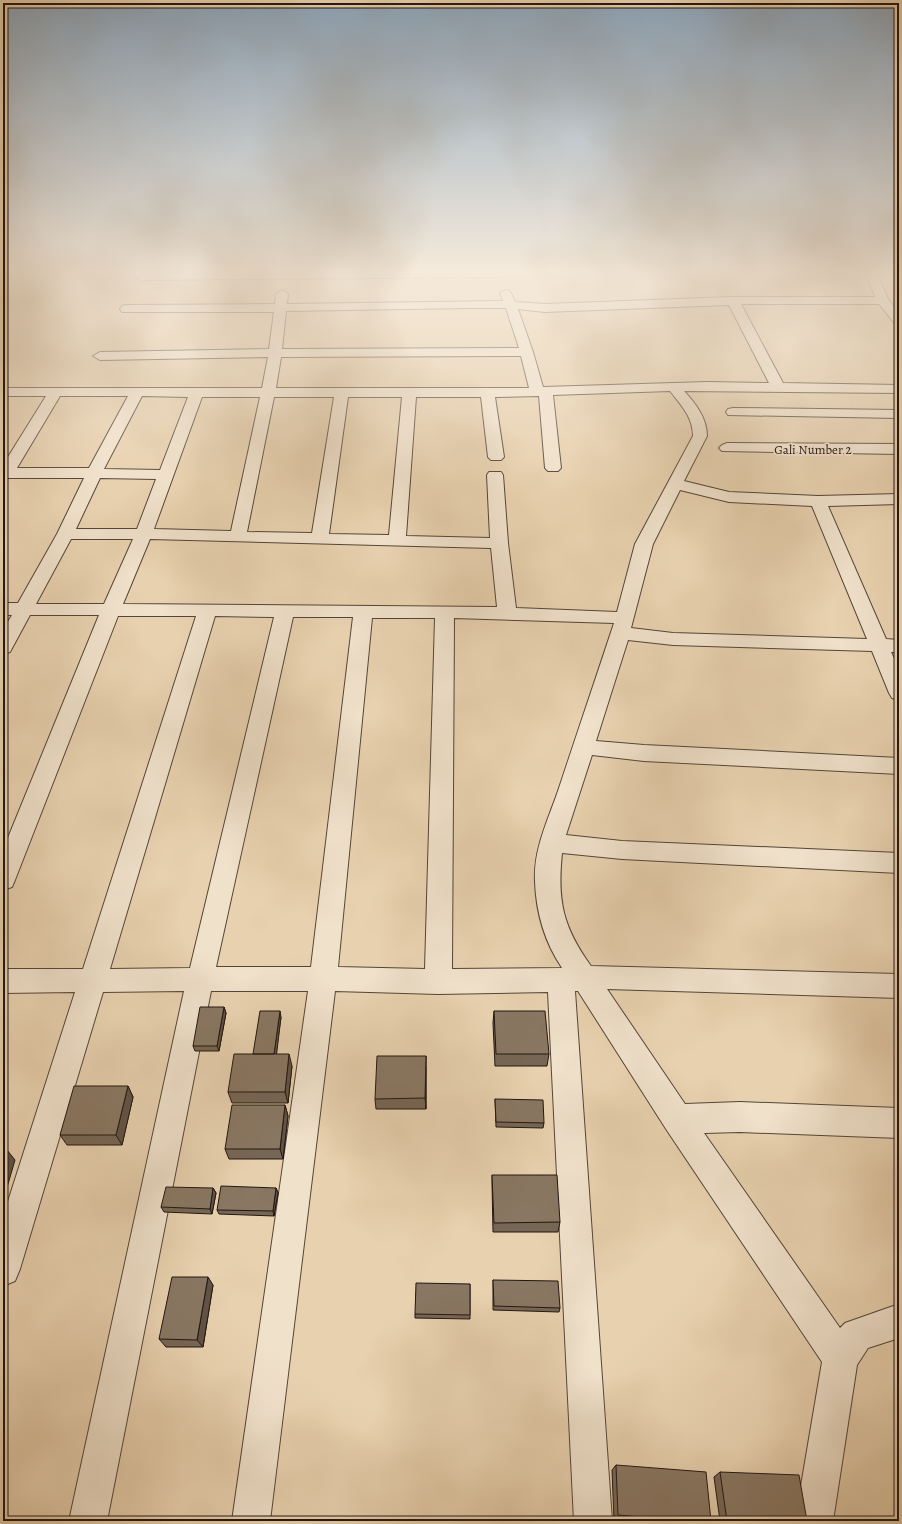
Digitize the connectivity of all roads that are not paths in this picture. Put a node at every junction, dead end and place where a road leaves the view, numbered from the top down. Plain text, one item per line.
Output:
1 (276, 342) edge
2 (523, 342) edge
3 (755, 342) edge
4 (526, 352) junction
5 (275, 353) junction
6 (100, 356) dead end
7 (678, 387) junction
8 (778, 387) junction
9 (899, 389) edge
10 (138, 391) junction
11 (3, 392) edge
12 (56, 392) junction
13 (197, 392) junction
14 (268, 392) junction
15 (542, 392) junction
16 (342, 393) junction
17 (409, 393) junction
18 (488, 393) junction
19 (733, 412) dead end
20 (899, 414) edge
21 (727, 448) dead end
22 (899, 449) edge
23 (496, 457) dead end
24 (553, 468) dead end
25 (4, 473) edge
26 (94, 473) junction
27 (495, 475) dead end
28 (167, 476) junction
29 (679, 485) junction
30 (899, 499) edge
31 (818, 501) junction
32 (65, 534) junction
33 (144, 534) junction
34 (238, 536) junction
35 (320, 538) junction
36 (397, 541) junction
37 (500, 543) junction
38 (3, 608) edge
39 (25, 608) junction
40 (111, 610) junction
41 (207, 612) junction
42 (285, 612) junction
43 (363, 613) junction
44 (446, 613) junction
45 (507, 613) junction
46 (624, 628) junction
47 (879, 646) junction
48 (899, 646) edge
49 (3, 648) edge
50 (899, 693) edge
51 (594, 748) junction
52 (899, 766) edge
53 (561, 844) junction
54 (899, 863) edge
55 (3, 880) edge
56 (323, 979) junction
57 (584, 979) junction
58 (200, 980) junction
59 (3, 981) edge
60 (94, 981) junction
61 (438, 982) junction
62 (899, 986) edge
63 (685, 1118) junction
64 (899, 1123) edge
65 (3, 1269) edge
66 (899, 1321) edge
67 (849, 1346) junction
68 (88, 1521) edge
69 (251, 1521) edge
70 (593, 1521) edge
71 (814, 1521) edge

1 - 5 street
2 - 4 street
3 - 8 street
4 - 5 street
4 - 15 street
5 - 6 street
5 - 14 street
7 - 8 street
7 - 15 street
7 - 29 street
8 - 9 street
10 - 12 street
10 - 13 street
10 - 26 street
11 - 12 street
12 - 25 street
13 - 14 street
13 - 28 street
14 - 16 street
14 - 34 street
15 - 18 street
15 - 24 street
16 - 17 street
16 - 35 street
17 - 18 street
17 - 36 street
18 - 23 street
19 - 20 street
21 - 22 street, Gali Number 2
25 - 26 street
26 - 28 street
26 - 32 street
27 - 37 street
28 - 33 street
29 - 31 street
29 - 46 street
30 - 31 street
31 - 47 street
32 - 33 street
32 - 39 street
33 - 34 street
33 - 40 street
34 - 35 street
35 - 36 street
36 - 37 street
37 - 45 street
38 - 39 street
39 - 40 street
39 - 49 street
40 - 41 street
40 - 55 street
41 - 42 street
41 - 60 street
42 - 43 street
42 - 58 street
43 - 44 street
43 - 56 street
44 - 45 street
44 - 61 street
45 - 46 street
46 - 47 street
46 - 51 street
47 - 48 street
47 - 50 street
51 - 52 street
51 - 53 street
53 - 54 street
53 - 57 street
56 - 58 street
56 - 61 street
56 - 69 street
57 - 61 street
57 - 62 street
57 - 63 street
57 - 70 street
58 - 60 street
58 - 68 street
59 - 60 street
60 - 65 street
63 - 64 street
63 - 67 street
66 - 67 street
67 - 71 street

